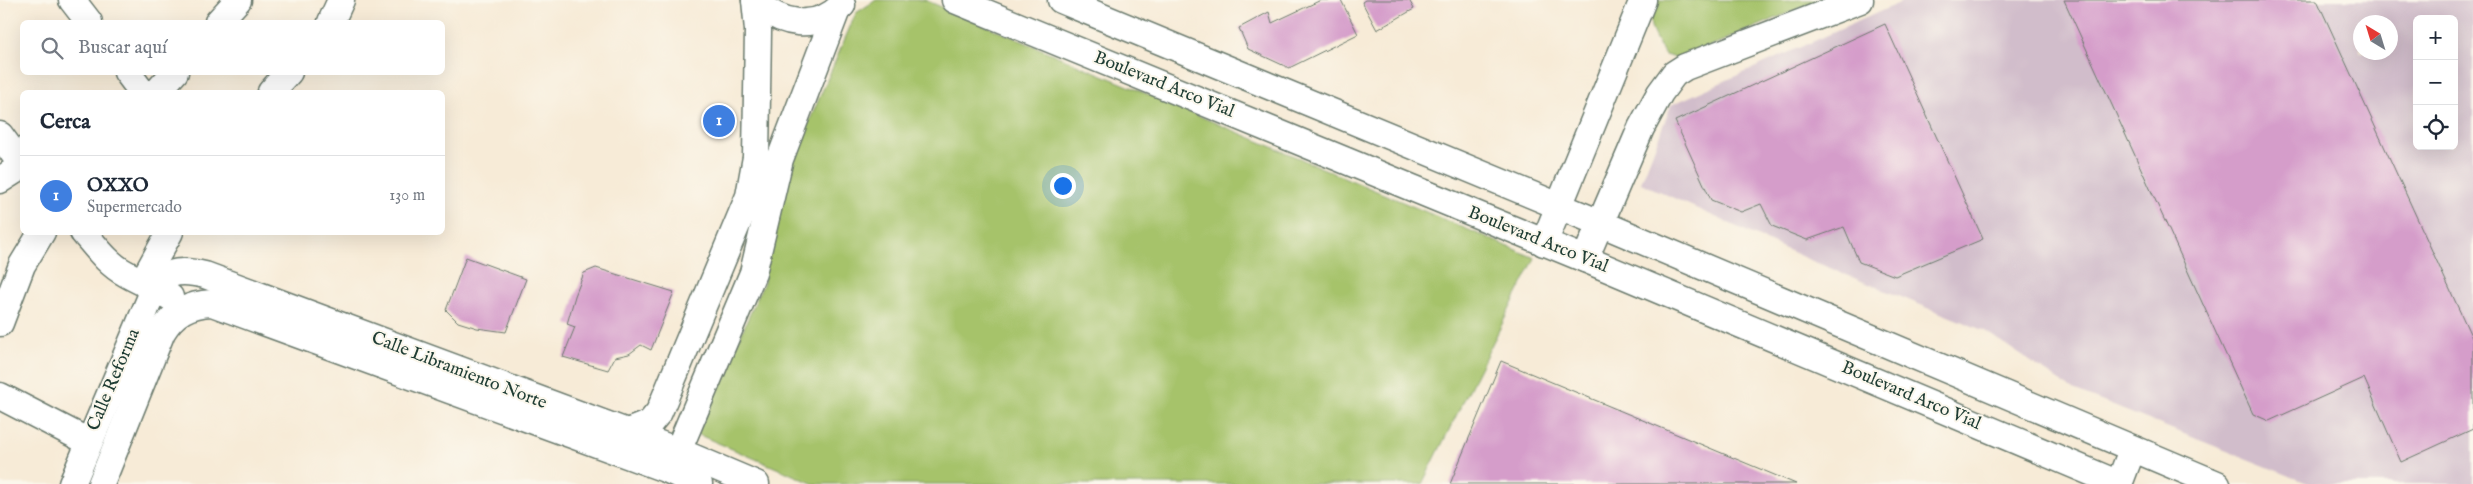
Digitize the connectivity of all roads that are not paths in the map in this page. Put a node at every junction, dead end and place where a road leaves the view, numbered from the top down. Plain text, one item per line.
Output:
1 (72, 0) edge
2 (238, 0) edge
3 (342, 0) edge
4 (755, 0) edge
5 (955, 0) edge
6 (1061, 0) edge
7 (1643, 0) edge
8 (1860, 0) edge
9 (841, 6) edge
10 (87, 20) edge
11 (220, 20) edge
12 (333, 20) edge
13 (129, 75) edge
14 (172, 75) edge
15 (286, 75) edge
16 (140, 90) edge
17 (159, 90) edge
18 (273, 90) edge
19 (0, 135) edge
20 (20, 163) edge
21 (20, 167) edge
22 (0, 180) edge
23 (749, 196) junction
24 (1557, 206) junction
25 (1600, 223) junction
26 (40, 235) edge
27 (85, 235) edge
28 (169, 235) edge
29 (1544, 243) junction
30 (1585, 259) junction
31 (153, 282) junction
32 (184, 308) junction
33 (0, 323) edge
34 (0, 396) edge
35 (625, 433) junction
36 (89, 442) junction
37 (2132, 450) junction
38 (669, 468) edge
39 (72, 484) edge
40 (101, 484) edge
41 (699, 484) edge
42 (756, 484) edge
43 (2119, 484) edge
44 (2217, 484) edge

1 - 10 street
2 - 11 street
3 - 12 street
4 - 9 street
4 - 23 street
5 - 29 street, Boulevard Arco Vial
6 - 24 street, Boulevard Arco Vial
7 - 24 street
8 - 25 street
9 - 38 street
13 - 16 street
14 - 17 street
15 - 18 street
19 - 20 street
21 - 22 street
23 - 35 street
23 - 38 street
24 - 25 street, Boulevard Arco Vial
24 - 29 street
25 - 30 street
25 - 37 street, Boulevard Arco Vial
26 - 33 street
27 - 31 street
28 - 31 street, Calle Reforma
29 - 30 street, Boulevard Arco Vial
30 - 43 street, Boulevard Arco Vial
31 - 32 street
31 - 35 street, Calle Libramiento Norte
31 - 36 street, Calle Reforma
32 - 38 street, Calle Libramiento Norte
32 - 40 street, Calle Reforma
34 - 36 street
35 - 38 street, Calle Libramiento Norte
36 - 39 street, Calle Reforma
37 - 43 street
37 - 44 street, Boulevard Arco Vial
38 - 41 street, Calle Libramiento Norte
38 - 42 street, Calle Libramiento Norte

